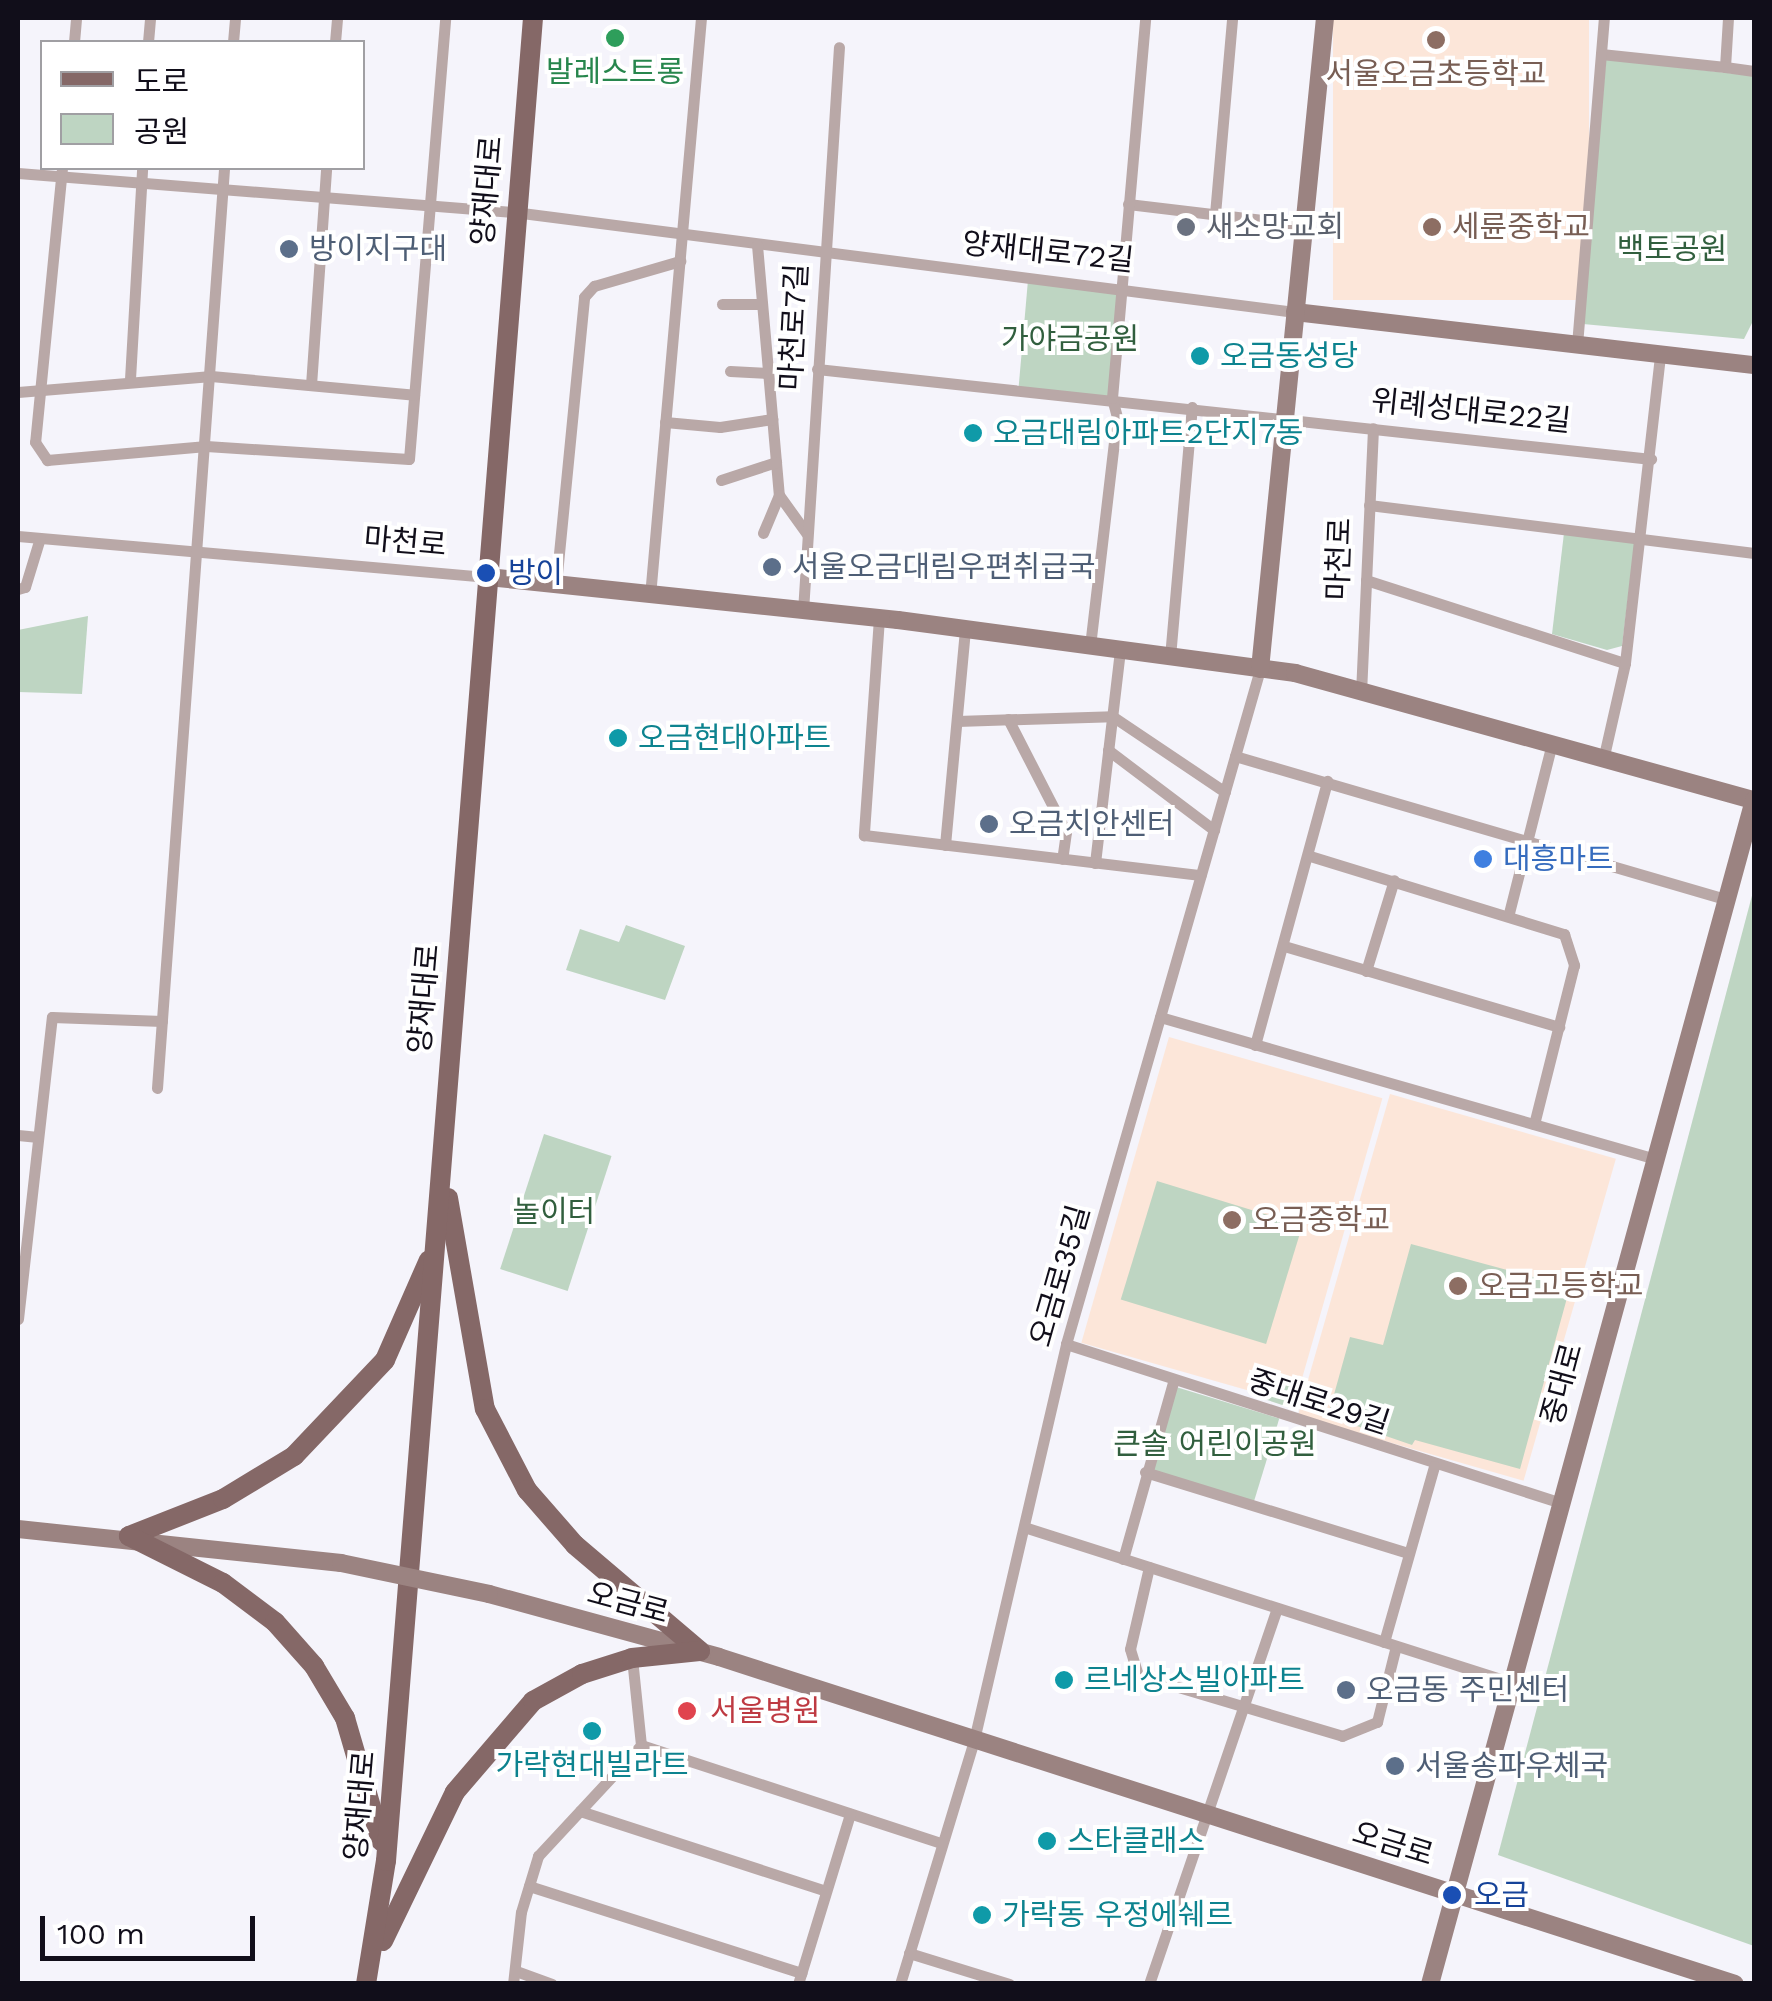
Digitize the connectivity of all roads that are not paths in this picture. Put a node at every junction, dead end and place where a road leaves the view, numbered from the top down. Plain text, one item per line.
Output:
1 (445, 18) edge
2 (533, 18) edge
3 (701, 18) edge
4 (1145, 18) edge
5 (1232, 18) edge
6 (1325, 18) edge
7 (1604, 18) edge
8 (1728, 18) edge
9 (839, 47) dead end
10 (1601, 54) junction
11 (1725, 67) junction
12 (1754, 71) edge
13 (142, 170) edge
14 (224, 170) edge
15 (326, 170) edge
16 (18, 172) edge
17 (62, 172) edge
18 (141, 182) junction
19 (222, 189) junction
20 (324, 197) junction
21 (1128, 204) junction
22 (429, 206) junction
23 (514, 212) junction
24 (1214, 214) junction
25 (1304, 225) junction
26 (682, 235) junction
27 (757, 244) junction
28 (824, 253) junction
29 (680, 261) junction
30 (1123, 288) junction
31 (722, 304) dead end
32 (762, 304) junction
33 (1296, 312) junction
34 (1577, 344) junction
35 (1660, 354) junction
36 (1754, 365) edge
37 (817, 370) junction
38 (730, 371) dead end
39 (768, 373) junction
40 (211, 376) junction
41 (130, 379) junction
42 (311, 386) junction
43 (42, 390) junction
44 (18, 392) edge
45 (414, 395) junction
46 (1112, 398) junction
47 (1192, 408) junction
48 (1285, 418) junction
49 (772, 419) junction
50 (665, 422) junction
51 (1373, 428) junction
52 (206, 446) junction
53 (1651, 459) junction
54 (776, 462) junction
55 (721, 480) dead end
56 (779, 495) junction
57 (1369, 506) junction
58 (764, 533) dead end
59 (808, 534) junction
60 (18, 536) edge
61 (40, 538) junction
62 (1641, 538) junction
63 (198, 552) junction
64 (1754, 553) edge
65 (488, 577) junction
66 (1366, 580) junction
67 (556, 584) junction
68 (18, 590) edge
69 (650, 596) junction
70 (803, 611) junction
71 (880, 618) junction
72 (966, 629) junction
73 (1090, 646) junction
74 (1120, 650) junction
75 (1170, 657) junction
76 (1625, 663) junction
77 (1260, 669) junction
78 (1361, 693) junction
79 (1112, 716) junction
80 (1008, 720) junction
81 (957, 721) junction
82 (1551, 747) junction
83 (1108, 750) junction
84 (1235, 756) junction
85 (1602, 762) junction
86 (1328, 781) junction
87 (1225, 792) junction
88 (1754, 800) edge
89 (1214, 830) junction
90 (1527, 842) junction
91 (945, 845) junction
92 (1310, 856) junction
93 (1062, 859) junction
94 (1094, 863) junction
95 (1201, 875) junction
96 (1394, 880) junction
97 (1725, 899) junction
98 (1508, 913) junction
99 (1284, 946) junction
100 (1366, 971) junction
101 (1160, 1016) junction
102 (162, 1021) junction
103 (1559, 1027) junction
104 (1256, 1045) junction
105 (157, 1088) dead end
106 (1534, 1124) junction
107 (18, 1135) edge
108 (38, 1137) junction
109 (442, 1154) junction
110 (1652, 1158) junction
111 (24, 1211) edge
112 (436, 1245) junction
113 (18, 1318) edge
114 (1066, 1344) junction
115 (1173, 1382) junction
116 (1434, 1466) junction
117 (1145, 1472) junction
118 (1558, 1502) junction
119 (1024, 1527) junction
120 (18, 1529) edge
121 (129, 1536) junction
122 (1409, 1553) junction
123 (1124, 1558) junction
124 (1149, 1567) junction
125 (1276, 1608) junction
126 (1390, 1644) junction
127 (700, 1651) junction
128 (632, 1658) junction
129 (1510, 1682) junction
130 (1244, 1708) junction
131 (974, 1740) junction
132 (641, 1745) junction
133 (580, 1812) junction
134 (850, 1814) junction
135 (1206, 1814) junction
136 (940, 1843) junction
137 (386, 1861) junction
138 (529, 1886) junction
139 (823, 1890) junction
140 (1455, 1892) junction
141 (909, 1953) junction
142 (515, 1977) edge
143 (799, 1978) edge
144 (1700, 1978) edge
145 (368, 1979) edge
146 (1002, 1982) edge
147 (552, 1984) edge
148 (900, 1984) edge
149 (1149, 1984) edge
150 (1430, 1984) edge
151 (1735, 1984) edge

1 - 22 street
2 - 23 main road, 양재대로
3 - 26 street
4 - 21 street
5 - 24 street
6 - 25 main road
7 - 10 street
8 - 11 street
9 - 28 street, 마천로7길
10 - 11 street
10 - 34 street
11 - 12 street
13 - 18 street
14 - 19 street
15 - 20 street
16 - 17 street, 양재대로72길
17 - 18 street, 양재대로72길
17 - 43 street
18 - 19 street, 양재대로72길
18 - 41 street
19 - 20 street, 양재대로72길
19 - 40 street
20 - 22 street, 양재대로72길
20 - 42 street
21 - 24 street
21 - 30 street
22 - 23 street, 양재대로72길
22 - 45 street
23 - 26 street, 양재대로72길
23 - 65 main road, 양재대로
24 - 25 street
25 - 33 main road
26 - 27 street, 양재대로72길
26 - 29 street
27 - 28 street, 양재대로72길
27 - 32 street
28 - 30 street, 양재대로72길
28 - 37 street, 마천로7길
29 - 50 street
29 - 67 street
30 - 33 street, 양재대로72길
30 - 46 street
31 - 32 street
32 - 39 street
33 - 34 main road, 양재대로72길
33 - 48 main road
34 - 35 main road, 양재대로72길
35 - 36 main road, 양재대로72길
35 - 53 street
37 - 46 street, 위례성대로22길
37 - 59 street, 마천로7길
38 - 39 street
39 - 49 street
40 - 41 street
40 - 42 street
40 - 52 street
41 - 43 street
42 - 45 street
43 - 44 street
43 - 52 street
45 - 52 street
46 - 47 street, 위례성대로22길
46 - 73 street
47 - 48 street, 위례성대로22길
47 - 75 street
48 - 51 street, 위례성대로22길
48 - 77 main road
49 - 50 street
49 - 54 street
50 - 69 street
51 - 53 street, 위례성대로22길
51 - 57 street, 마천로
52 - 63 street
53 - 62 street
54 - 55 street
54 - 56 street
56 - 58 street
56 - 59 street
57 - 62 street
57 - 66 street, 마천로
59 - 70 street, 마천로7길
60 - 61 street, 마천로
61 - 63 street, 마천로
61 - 68 street
62 - 64 street
62 - 76 street
63 - 65 street, 마천로
63 - 102 street
65 - 67 main road, 마천로
65 - 109 main road, 양재대로
66 - 76 street
66 - 78 street, 마천로
67 - 69 main road, 마천로
69 - 70 main road, 마천로
70 - 71 main road, 마천로
71 - 72 main road, 마천로
71 - 91 street
72 - 73 main road, 마천로
72 - 81 street
73 - 74 main road, 마천로
74 - 75 main road, 마천로
74 - 79 street
75 - 77 main road, 마천로
76 - 85 street
77 - 78 main road, 마천로
77 - 84 street, 오금로35길
78 - 82 main road, 마천로
79 - 80 street
79 - 83 street
79 - 87 street
80 - 81 street
80 - 93 street
81 - 91 street
82 - 85 main road, 마천로
82 - 90 street
83 - 89 street
83 - 94 street
84 - 86 street
84 - 87 street, 오금로35길
85 - 88 main road, 마천로
86 - 90 street
86 - 92 street
87 - 89 street, 오금로35길
88 - 97 main road, 중대로
89 - 95 street, 오금로35길
90 - 97 street
90 - 98 street
91 - 93 street
92 - 96 street
92 - 99 street
93 - 94 street
94 - 95 street
95 - 101 street, 오금로35길
96 - 98 street
96 - 100 street
97 - 110 main road, 중대로
98 - 103 street
99 - 100 street
99 - 104 street
100 - 103 street
101 - 104 street
101 - 114 street, 오금로35길
102 - 105 street
102 - 108 street
103 - 106 street
104 - 106 street
106 - 110 street
107 - 108 street
108 - 111 street
109 - 112 main road, 양재대로
109 - 127 main road
110 - 118 main road, 중대로
111 - 113 street
112 - 121 main road
112 - 137 main road, 양재대로
114 - 115 street, 중대로29길
114 - 119 street, 오금로35길
115 - 116 street, 중대로29길
115 - 117 street
116 - 118 street, 중대로29길
116 - 122 street
117 - 122 street
117 - 123 street
118 - 129 main road, 중대로
119 - 123 street
119 - 131 street, 오금로35길
120 - 121 main road, 오금로
121 - 127 main road, 오금로, bridge
121 - 137 main road
122 - 126 street
123 - 124 street
124 - 125 street
124 - 130 street
125 - 126 street
125 - 130 street
126 - 129 street
126 - 130 street
127 - 128 main road
127 - 131 main road, 오금로
128 - 132 street
128 - 145 main road
129 - 140 main road, 중대로
130 - 135 street
131 - 135 main road, 오금로
131 - 136 street, 오금로35길
132 - 133 street
132 - 134 street
133 - 138 street
133 - 139 street
134 - 136 street
134 - 139 street
135 - 140 main road, 오금로
135 - 149 street
136 - 141 street, 오금로35길
137 - 145 main road, 양재대로
138 - 142 street
138 - 143 street
139 - 143 street
140 - 144 main road, 오금로
140 - 150 main road, 중대로
141 - 146 street
141 - 148 street, 오금로35길
142 - 147 street
144 - 151 main road, 오금로

